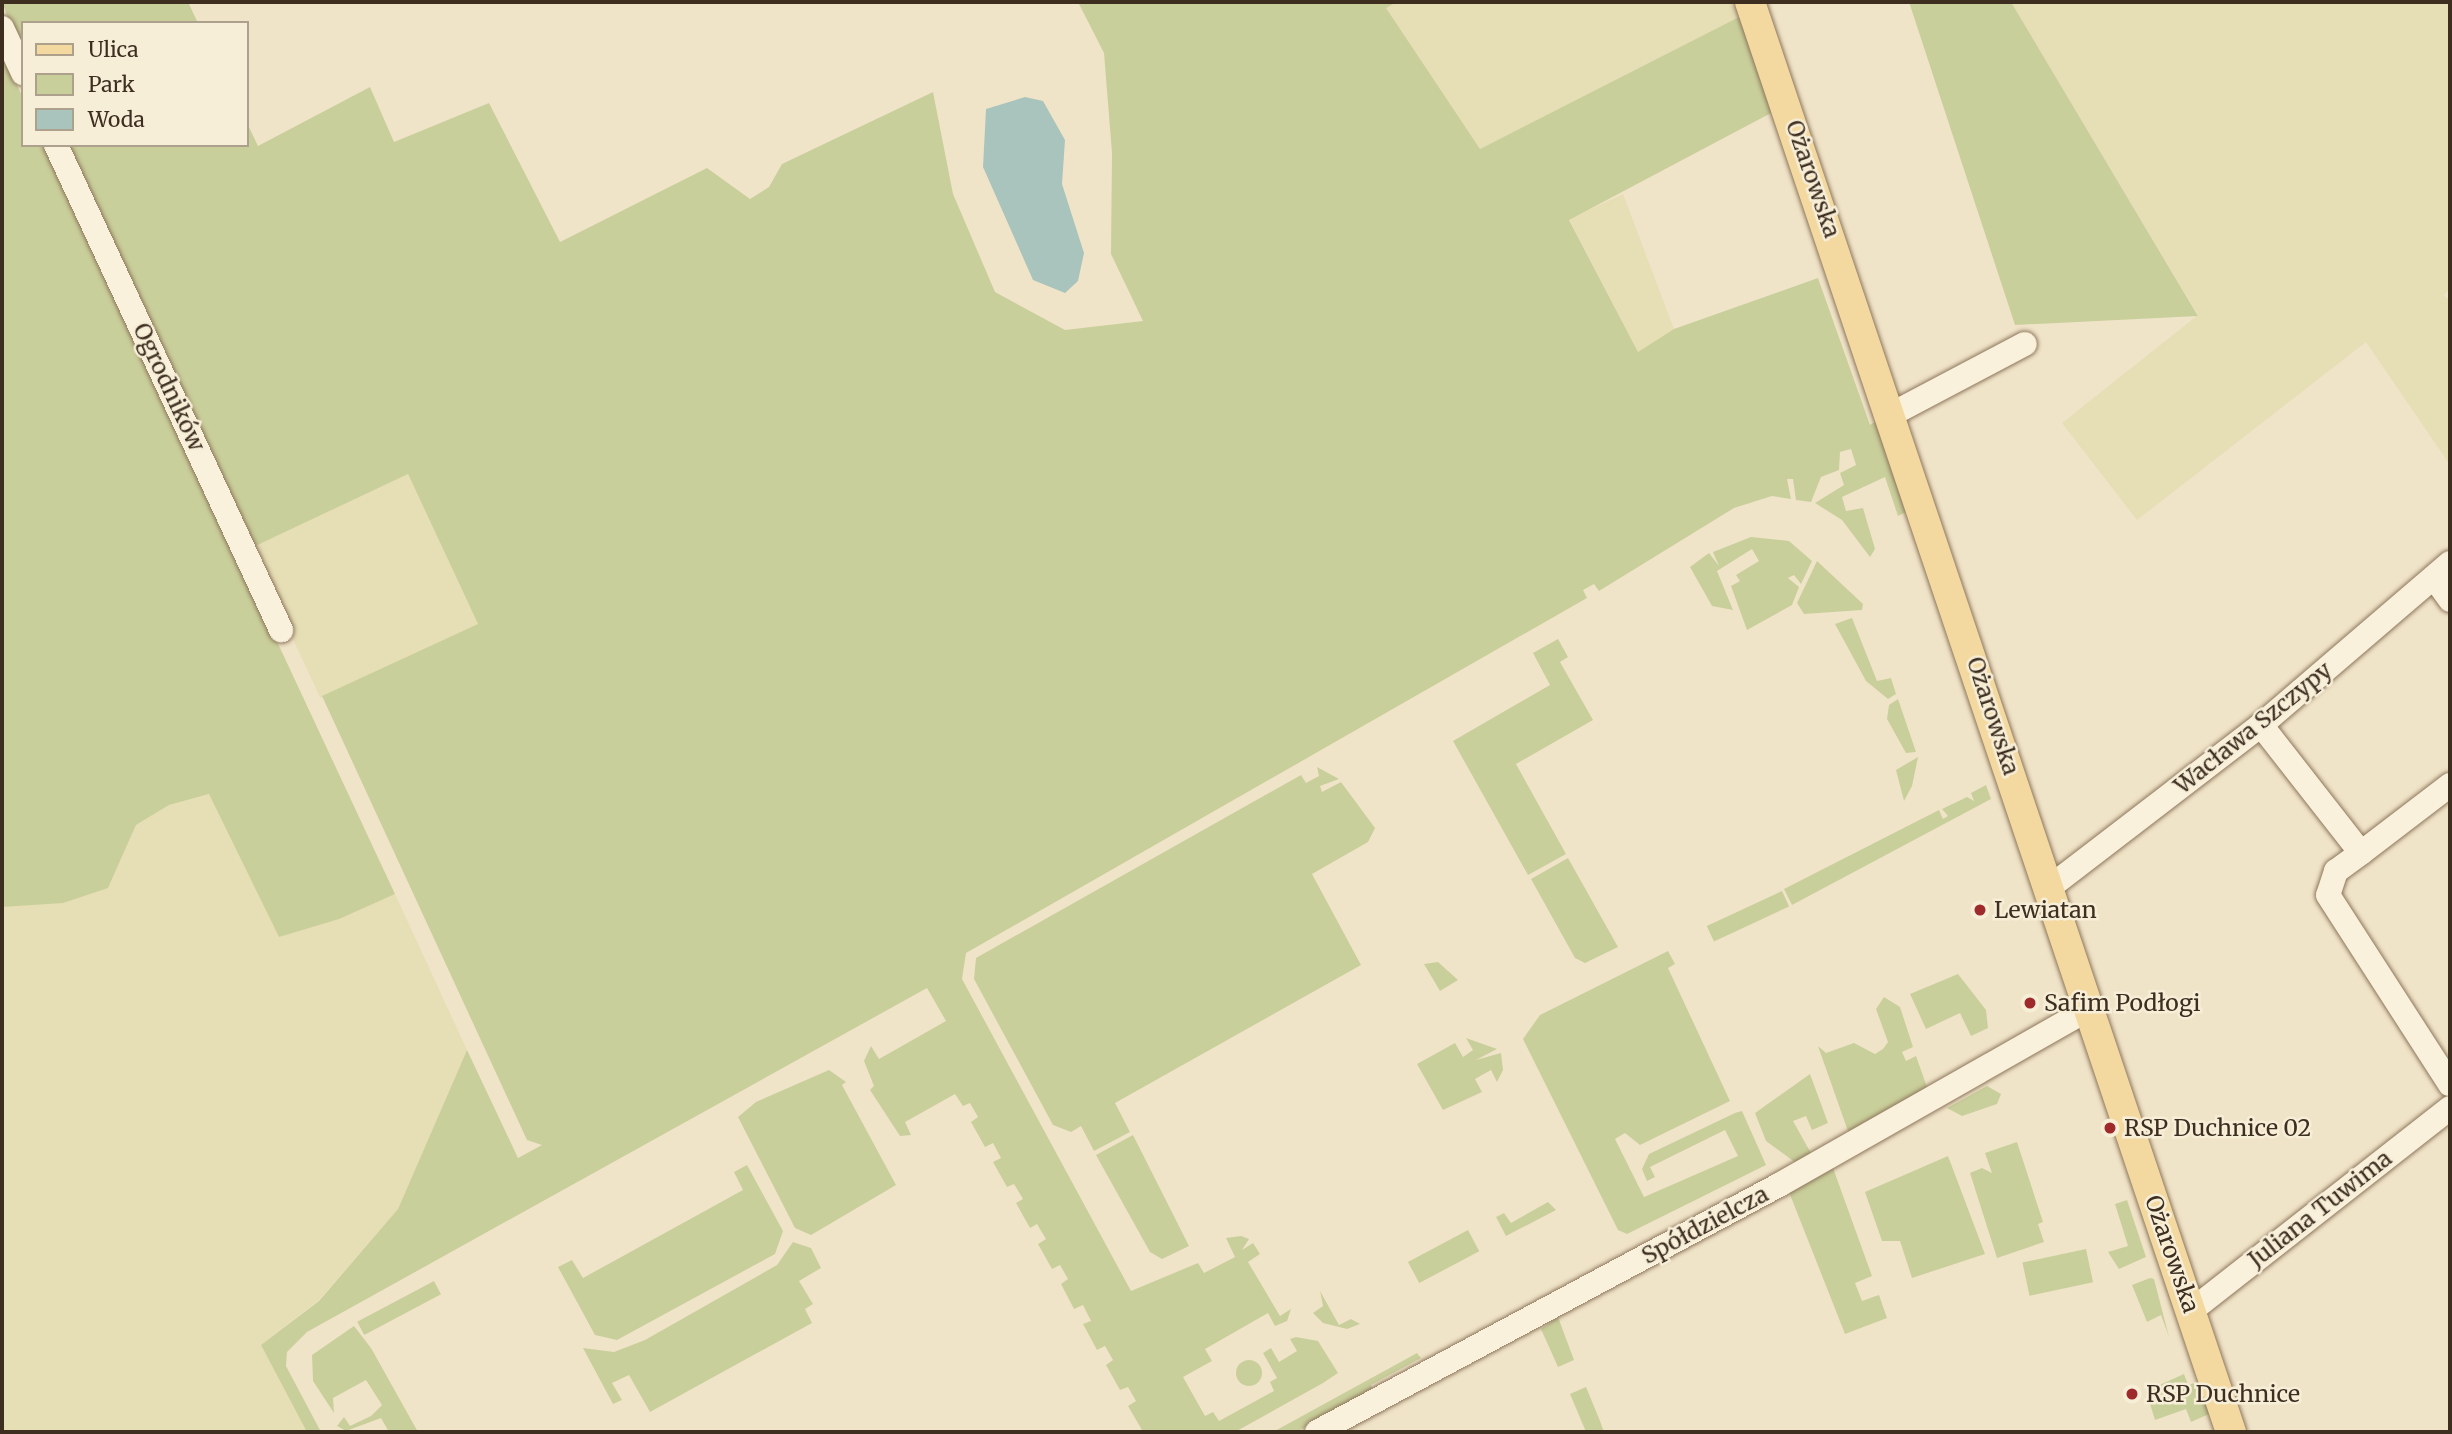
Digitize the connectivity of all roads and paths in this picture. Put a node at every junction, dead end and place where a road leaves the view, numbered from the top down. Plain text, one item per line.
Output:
1 (1750, 2) edge
2 (2, 28) edge
3 (21, 69) edge
4 (57, 147) edge
5 (2025, 344) dead end
6 (1892, 414) junction
7 (2442, 571) edge
8 (2450, 600) edge
9 (281, 630) dead end
10 (2261, 725) junction
11 (2450, 785) edge
12 (2361, 853) junction
13 (2050, 887) junction
14 (2090, 1009) junction
15 (2450, 1084) edge
16 (2450, 1108) edge
17 (2191, 1311) junction
18 (1317, 1432) edge
19 (2231, 1432) edge

1 - 6 main road, Ożarowska
2 - 3 street
4 - 9 street, Ogrodników
5 - 6 street
6 - 13 main road, Ożarowska
7 - 8 street
7 - 10 street, Wacława Szczypy
10 - 12 street
10 - 13 street, Wacława Szczypy
11 - 12 street
12 - 15 street
13 - 14 main road, Ożarowska
14 - 17 main road, Ożarowska
14 - 18 street, Spółdzielcza
16 - 17 street, Juliana Tuwima
17 - 19 main road, Ożarowska

